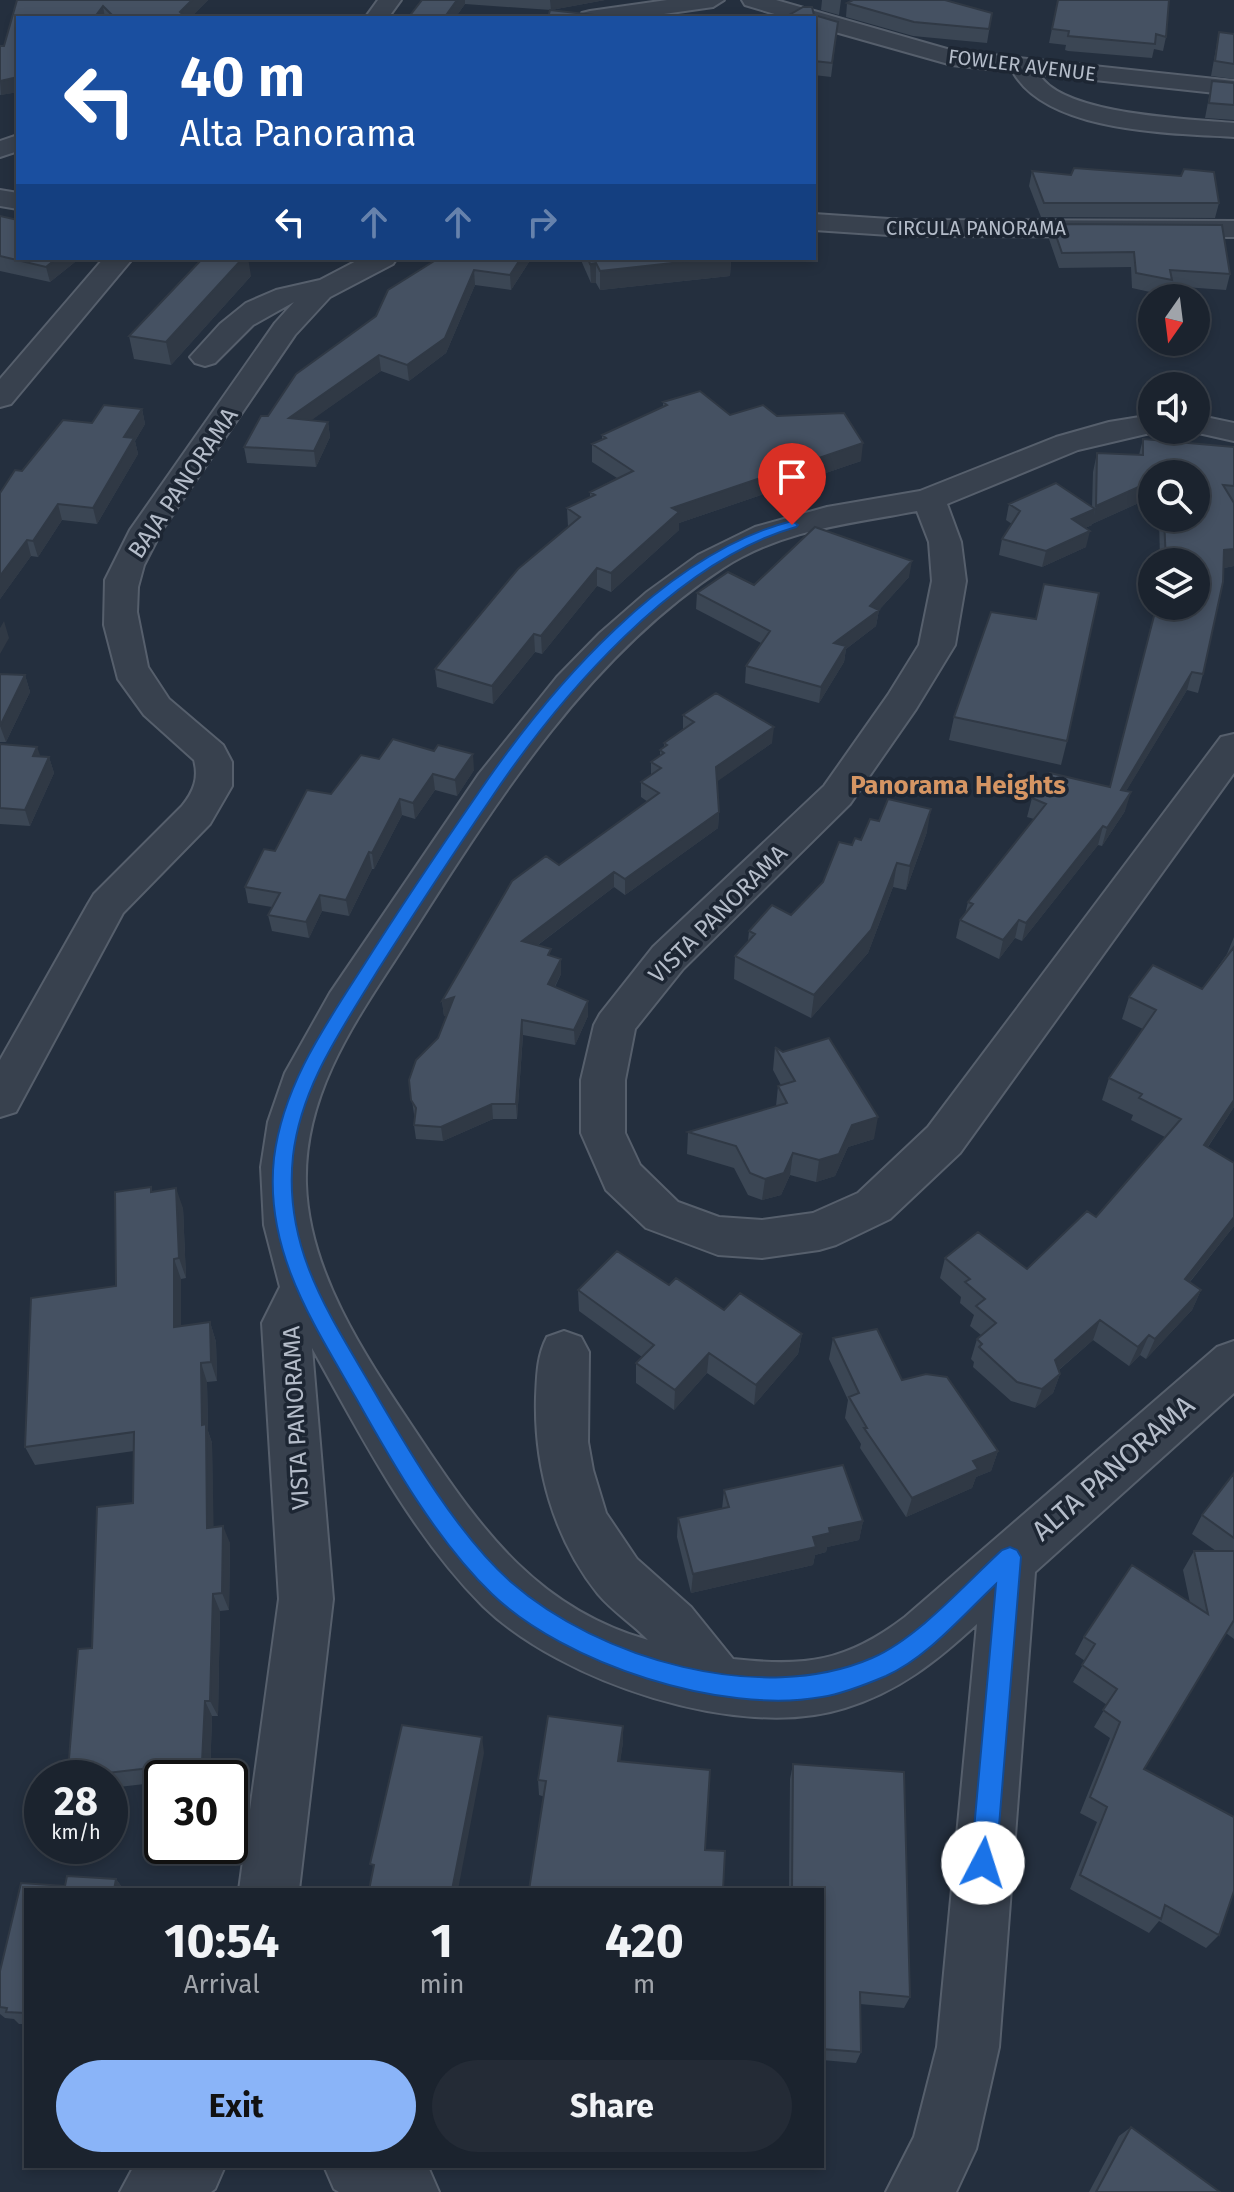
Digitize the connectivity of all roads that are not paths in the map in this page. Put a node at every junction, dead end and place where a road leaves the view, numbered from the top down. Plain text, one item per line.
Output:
1 (390, 0) edge
2 (713, 0) edge
3 (753, 0) edge
4 (378, 16) edge
5 (604, 16) edge
6 (806, 16) edge
7 (816, 19) edge
8 (1022, 66) junction
9 (1234, 88) edge
10 (1234, 130) edge
11 (816, 222) edge
12 (1234, 229) edge
13 (117, 260) edge
14 (379, 260) edge
15 (325, 288) junction
16 (205, 357) dead end
17 (0, 398) edge
18 (1138, 426) edge
19 (1210, 427) edge
20 (1234, 432) edge
21 (929, 499) junction
22 (1234, 746) edge
23 (0, 1100) edge
24 (304, 1288) junction
25 (564, 1352) dead end
26 (1234, 1362) edge
27 (1010, 1557) junction
28 (718, 1684) junction
29 (269, 1888) edge
30 (189, 2168) edge
31 (361, 2168) edge
32 (153, 2192) edge
33 (406, 2192) edge
34 (919, 2192) edge

1 - 4 street
2 - 5 street
3 - 6 street, FOWLER AVENUE
7 - 8 street, FOWLER AVENUE
8 - 9 street, FOWLER AVENUE
8 - 10 street
11 - 12 street, CIRCULA PANORAMA
13 - 17 street
14 - 15 street, BAJA PANORAMA
15 - 16 street
15 - 23 street, BAJA PANORAMA
18 - 21 street
19 - 20 street
21 - 22 street, VISTA PANORAMA
21 - 24 street
24 - 28 street, ALTA PANORAMA
24 - 29 street, VISTA PANORAMA
25 - 28 street
26 - 27 street, ALTA PANORAMA
27 - 28 street, ALTA PANORAMA
27 - 34 street
30 - 32 street
31 - 33 street

